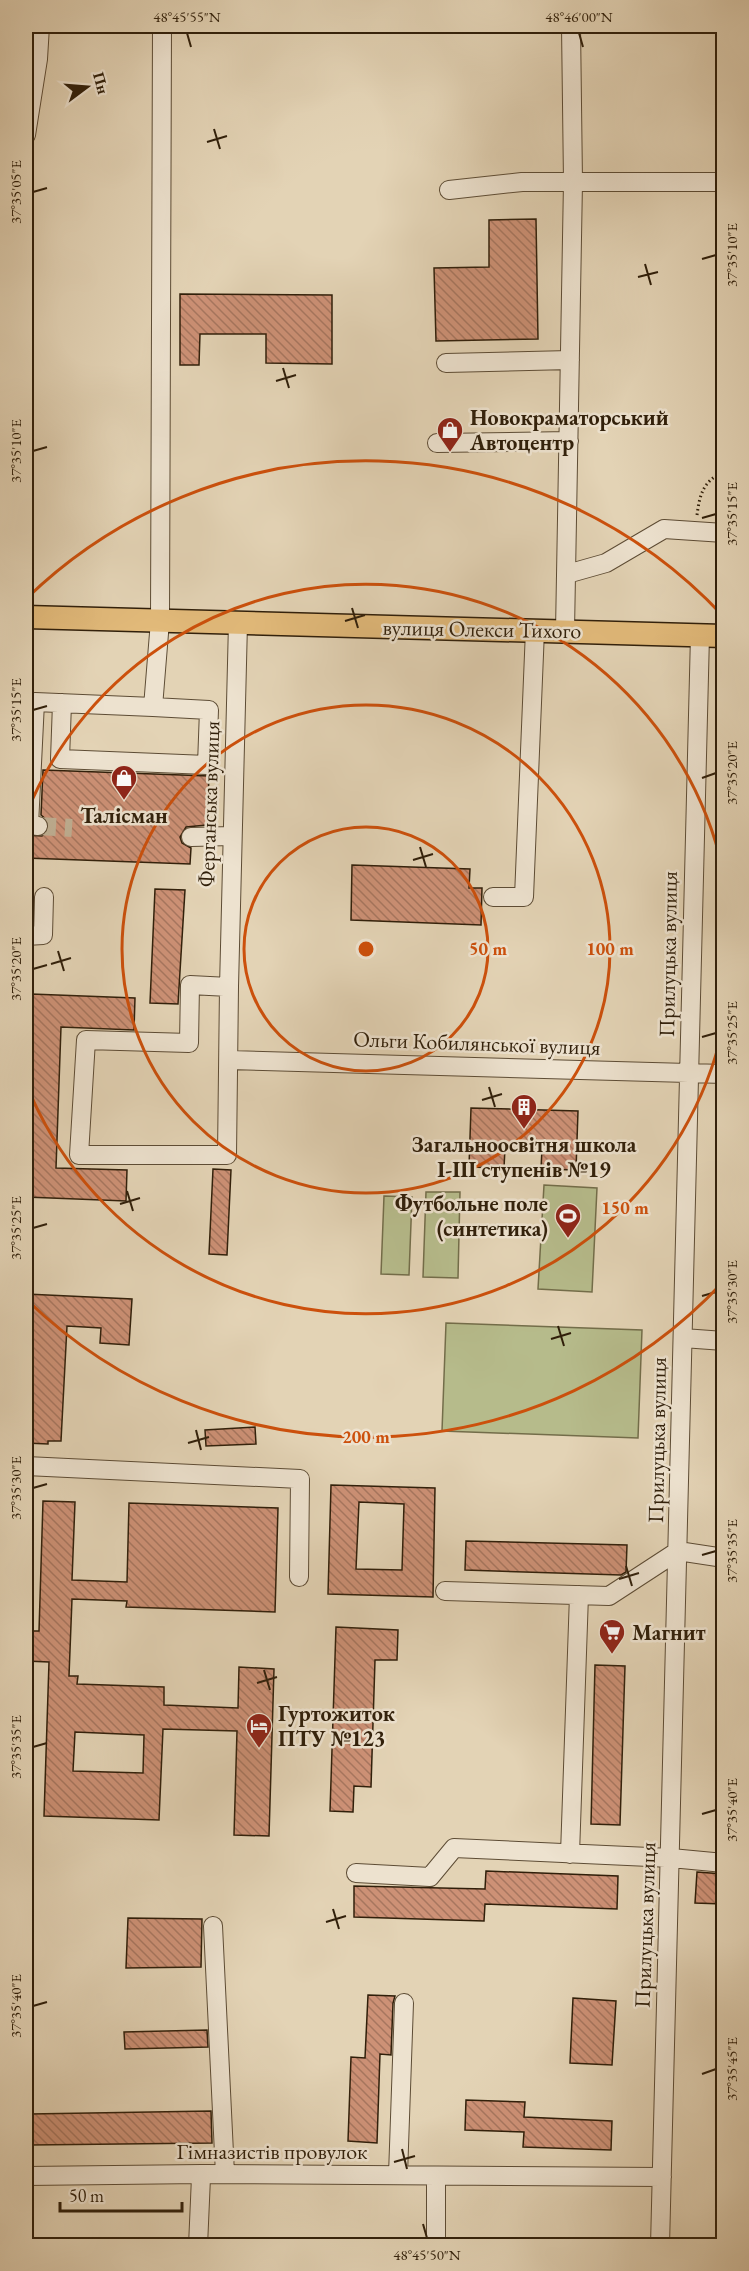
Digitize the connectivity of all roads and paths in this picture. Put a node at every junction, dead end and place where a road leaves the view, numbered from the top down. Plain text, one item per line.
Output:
1 (40, 26) edge
2 (162, 26) edge
3 (571, 26) edge
4 (26, 135) edge
5 (573, 182) junction
6 (723, 182) edge
7 (449, 190) dead end
8 (570, 360) junction
9 (446, 363) dead end
10 (569, 441) junction
11 (437, 443) dead end
12 (723, 471) edge
13 (695, 531) junction
14 (723, 533) edge
15 (567, 574) junction
16 (26, 617) edge
17 (160, 621) junction
18 (238, 623) junction
19 (535, 630) junction
20 (565, 631) junction
21 (700, 635) junction
22 (723, 636) edge
23 (62, 704) junction
24 (153, 707) junction
25 (38, 826) dead end
26 (232, 836) junction
27 (191, 837) dead end
28 (44, 897) dead end
29 (493, 897) dead end
30 (26, 936) edge
31 (229, 987) junction
32 (229, 1060) junction
33 (689, 1073) junction
34 (723, 1074) edge
35 (683, 1338) junction
36 (723, 1341) edge
37 (26, 1466) edge
38 (678, 1551) junction
39 (723, 1558) edge
40 (299, 1577) dead end
41 (444, 1591) dead end
42 (579, 1595) junction
43 (570, 1854) junction
44 (671, 1858) junction
45 (723, 1863) edge
46 (356, 1873) dead end
47 (213, 1926) dead end
48 (404, 2003) dead end
49 (225, 2174) junction
50 (398, 2175) junction
51 (26, 2176) edge
52 (436, 2176) junction
53 (201, 2177) dead end
54 (662, 2177) junction
55 (198, 2246) edge
56 (436, 2246) edge
57 (660, 2246) edge

1 - 4 street
2 - 17 street
3 - 5 street
5 - 6 street
5 - 7 street
5 - 8 street
8 - 9 street
8 - 10 street
10 - 11 street
10 - 15 street
12 - 13 path
13 - 14 street
13 - 15 street
15 - 20 street
16 - 17 main road, вулиця Олекси Тихого
17 - 18 main road, вулиця Олекси Тихого
17 - 24 street
18 - 19 main road, вулиця Олекси Тихого
18 - 26 street, Ферганська вулиця
19 - 20 main road, вулиця Олекси Тихого
19 - 29 street
20 - 21 main road, вулиця Олекси Тихого
21 - 22 main road, вулиця Олекси Тихого
21 - 33 street, Прилуцька вулиця
23 - 24 street
23 - 24 street
23 - 25 street
26 - 27 street
26 - 31 street, Ферганська вулиця
28 - 30 street
31 - 32 street, Ферганська вулиця
31 - 32 street, Ферганська вулиця
32 - 33 street, Ольги Кобилянської вулиця
33 - 34 street, Ольги Кобилянської вулиця
33 - 35 street, Прилуцька вулиця
35 - 36 street
35 - 38 street, Прилуцька вулиця
37 - 40 street
38 - 39 street
38 - 42 street
38 - 44 street, Прилуцька вулиця
41 - 42 street
42 - 43 street
43 - 44 street
43 - 46 street
44 - 45 street
44 - 54 street, Прилуцька вулиця
47 - 49 street
48 - 50 street
49 - 50 street, Гімназистів провулок
49 - 51 street, Гімназистів провулок
50 - 52 street, Гімназистів провулок
52 - 54 street, Гімназистів провулок
52 - 56 street
53 - 55 street
54 - 57 street, Прилуцька вулиця

